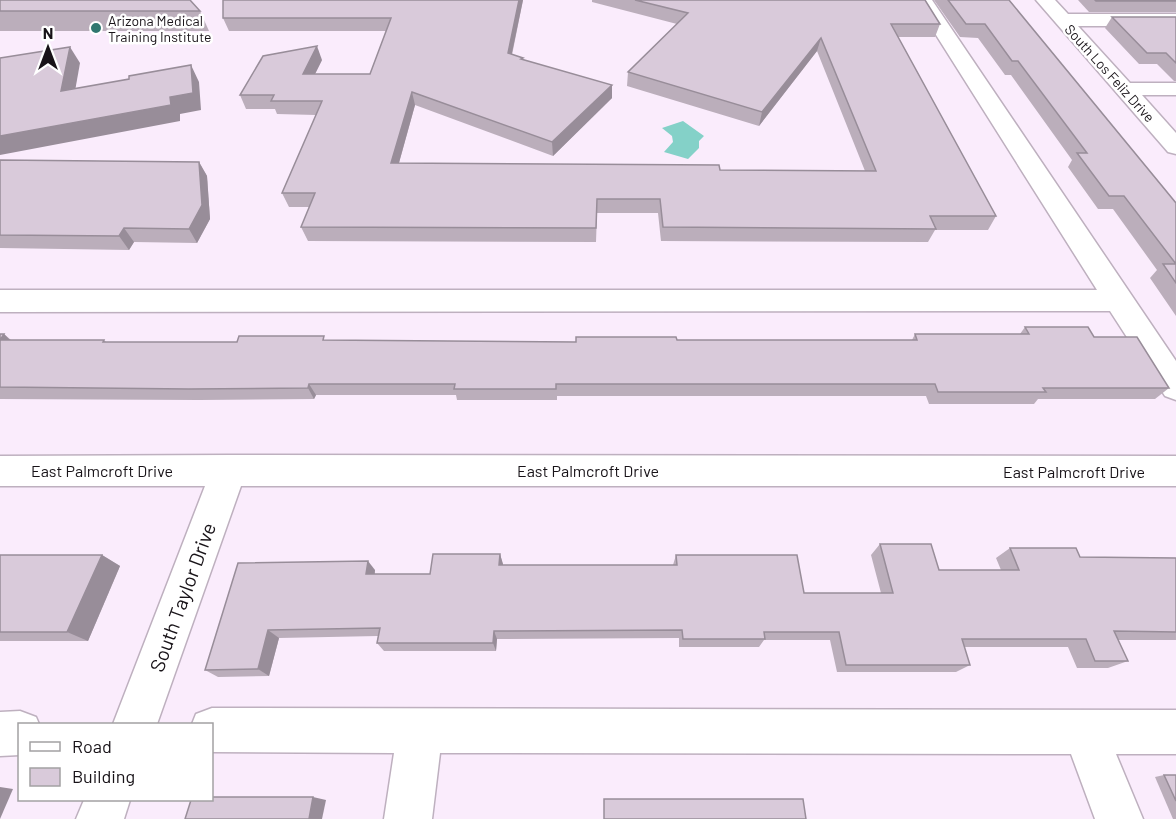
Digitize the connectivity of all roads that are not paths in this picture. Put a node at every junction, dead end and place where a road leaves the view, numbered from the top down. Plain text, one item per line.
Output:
1 (923, 0) edge
2 (1045, 0) edge
3 (1063, 20) junction
4 (1176, 20) edge
5 (1124, 89) junction
6 (1176, 89) edge
7 (1176, 147) edge
8 (1120, 300) junction
9 (0, 301) edge
10 (1176, 387) edge
11 (229, 470) junction
12 (0, 471) edge
13 (1176, 471) edge
14 (135, 723) edge
15 (213, 730) edge
16 (420, 730) junction
17 (1084, 731) junction
18 (1176, 732) edge
19 (0, 734) edge
20 (18, 734) edge
21 (107, 801) edge
22 (100, 819) edge
23 (408, 819) edge
24 (1119, 819) edge

1 - 8 street
2 - 3 street, South Los Feliz Drive
3 - 4 street
3 - 5 street, South Los Feliz Drive
5 - 6 street
5 - 7 street, South Los Feliz Drive
8 - 9 street
8 - 10 street
11 - 12 street, East Palmcroft Drive
11 - 13 street, East Palmcroft Drive
11 - 14 street, South Taylor Drive
15 - 16 street
16 - 17 street
16 - 23 street
17 - 18 street
17 - 24 street
19 - 20 street
21 - 22 street

